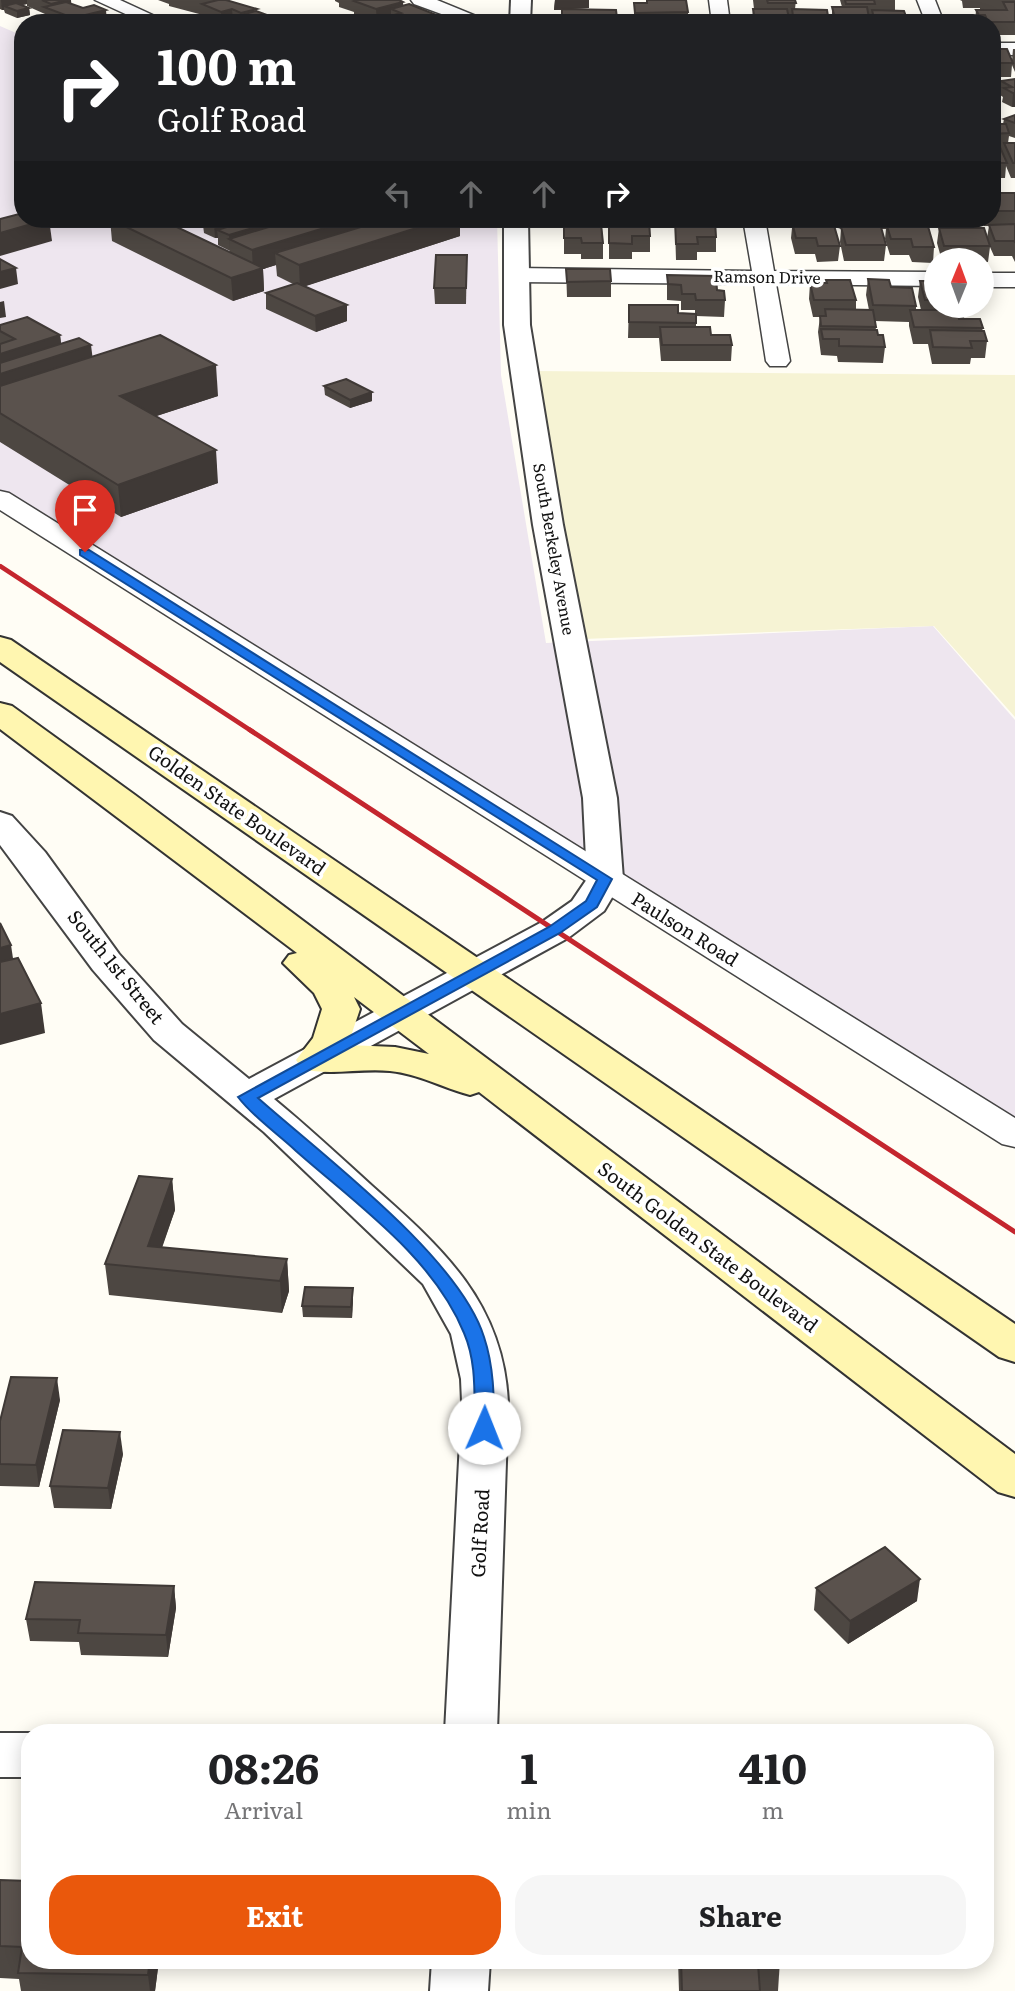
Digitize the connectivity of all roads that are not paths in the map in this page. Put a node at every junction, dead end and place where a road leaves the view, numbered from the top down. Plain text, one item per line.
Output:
1 (104, 0) edge
2 (420, 0) edge
3 (139, 14) edge
4 (459, 14) edge
5 (516, 228) edge
6 (756, 228) edge
7 (515, 275) junction
8 (764, 277) junction
9 (924, 279) edge
10 (1011, 280) edge
11 (1015, 306) edge
12 (778, 361) dead end
13 (0, 499) edge
14 (0, 647) edge
15 (0, 713) edge
16 (0, 823) edge
17 (605, 879) junction
18 (247, 897) junction
19 (474, 973) junction
20 (401, 1013) junction
21 (316, 1060) junction
22 (493, 1084) junction
23 (246, 1097) junction
24 (1015, 1135) edge
25 (1015, 1346) edge
26 (1015, 1479) edge
27 (471, 1724) edge
28 (0, 1755) edge
29 (21, 1755) edge
30 (460, 1969) edge
31 (459, 1991) edge

1 - 3 street
2 - 4 street
5 - 7 street, South Berkeley Avenue
6 - 8 street
7 - 8 street, Ramson Drive
7 - 17 street, South Berkeley Avenue
8 - 9 street, Ramson Drive
8 - 12 street
10 - 11 street
13 - 17 street, Paulson Road
14 - 19 main road, Golden State Boulevard
15 - 18 main road
16 - 23 street, South 1st Street
17 - 19 street
17 - 24 street, Paulson Road
18 - 20 main road
18 - 21 main road
19 - 20 street
19 - 25 main road
20 - 21 street
20 - 22 main road, South Golden State Boulevard
21 - 22 main road
21 - 23 street
22 - 26 main road, South Golden State Boulevard
23 - 27 street, Golf Road
28 - 29 street
30 - 31 street

